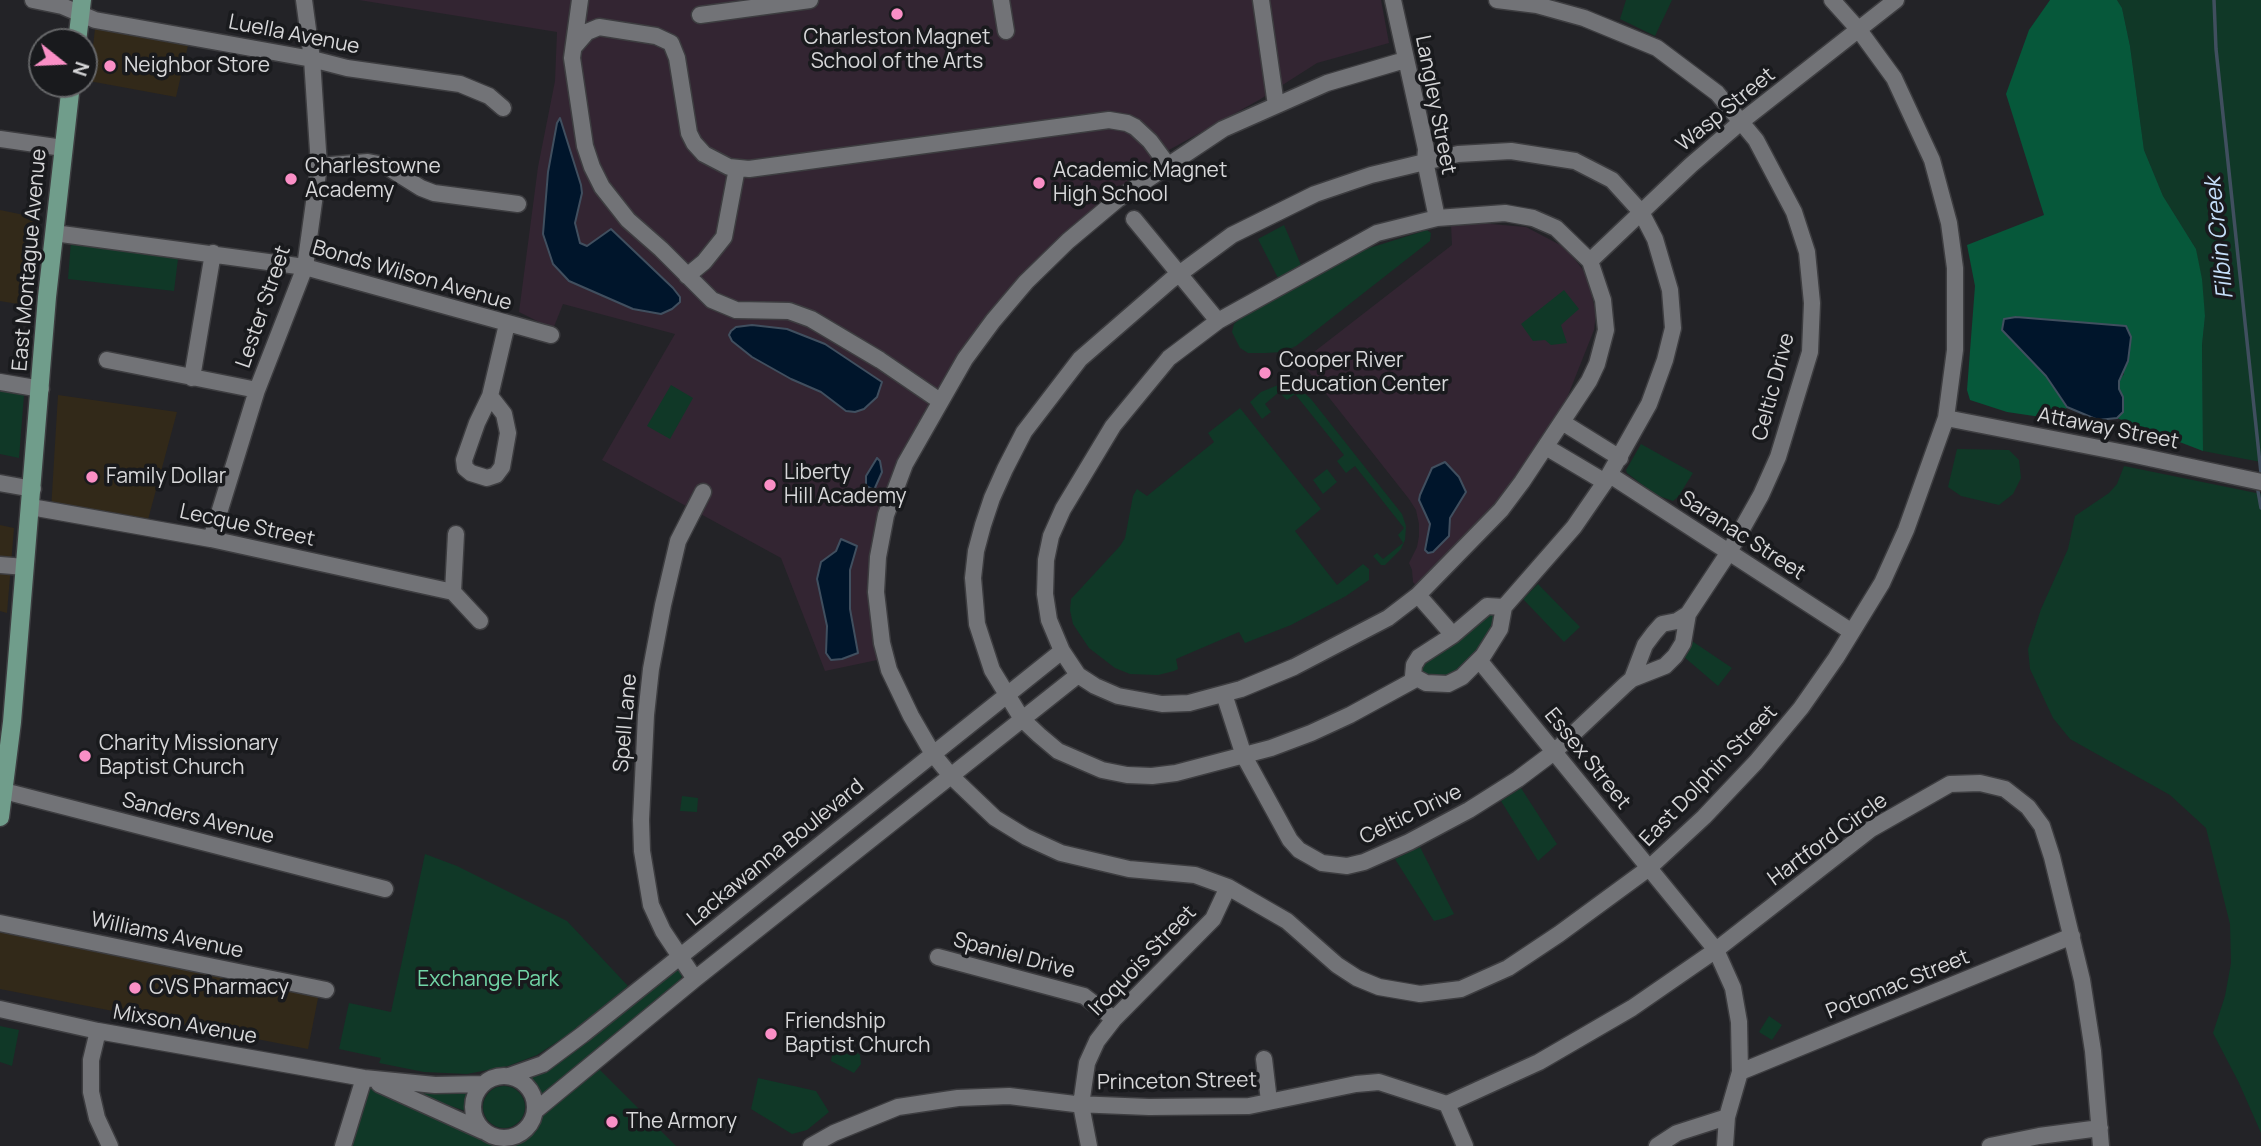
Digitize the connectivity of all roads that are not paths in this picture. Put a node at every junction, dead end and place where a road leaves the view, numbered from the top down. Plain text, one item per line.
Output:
1 (33, 0) edge
2 (304, 0) edge
3 (580, 0) edge
4 (810, 0) edge
5 (1001, 0) edge
6 (1261, 0) edge
7 (1395, 0) edge
8 (1497, 0) edge
9 (1832, 0) edge
10 (1896, 0) edge
11 (81, 7) edge
12 (700, 16) dead end
13 (79, 28) edge
14 (1859, 30) junction
15 (1006, 31) dead end
16 (574, 47) junction
17 (312, 59) junction
18 (1405, 60) junction
19 (70, 98) edge
20 (1276, 106) junction
21 (503, 108) dead end
22 (1742, 121) junction
23 (0, 139) edge
24 (63, 148) junction
25 (1425, 161) junction
26 (1167, 164) junction
27 (319, 166) junction
28 (737, 168) junction
29 (518, 204) dead end
30 (1641, 212) junction
31 (1437, 218) junction
32 (1134, 219) dead end
33 (54, 233) junction
34 (213, 253) junction
35 (1590, 261) junction
36 (305, 267) junction
37 (1179, 274) junction
38 (687, 276) junction
39 (1218, 321) junction
40 (507, 324) junction
41 (551, 335) dead end
42 (107, 360) dead end
43 (192, 377) junction
44 (0, 382) edge
45 (41, 389) junction
46 (257, 390) junction
47 (490, 396) junction
48 (940, 401) junction
49 (1946, 418) junction
50 (1562, 422) junction
51 (1546, 447) junction
52 (1620, 458) junction
53 (1608, 479) junction
54 (2261, 482) edge
55 (0, 483) edge
56 (33, 489) junction
57 (703, 492) dead end
58 (31, 507) junction
59 (456, 534) dead end
60 (211, 539) junction
61 (1729, 552) junction
62 (0, 565) edge
63 (25, 567) junction
64 (453, 592) junction
65 (1418, 596) junction
66 (1504, 607) junction
67 (1688, 614) junction
68 (480, 621) dead end
69 (1852, 632) junction
70 (1454, 635) junction
71 (1062, 651) junction
72 (1479, 660) junction
73 (1078, 675) junction
74 (1416, 678) junction
75 (1632, 679) junction
76 (1224, 694) junction
77 (1006, 696) junction
78 (1022, 719) junction
79 (6, 721) edge
80 (1554, 752) junction
81 (933, 754) junction
82 (1244, 755) junction
83 (951, 776) junction
84 (2, 791) edge
85 (0, 817) edge
86 (1649, 868) junction
87 (1228, 887) junction
88 (385, 889) dead end
89 (0, 923) edge
90 (2072, 936) junction
91 (1716, 950) junction
92 (680, 957) junction
93 (938, 957) dead end
94 (695, 979) junction
95 (326, 990) dead end
96 (0, 1009) edge
97 (1114, 1019) junction
98 (98, 1031) junction
99 (1264, 1059) dead end
100 (1740, 1072) junction
101 (509, 1076) junction
102 (364, 1078) junction
103 (483, 1084) junction
104 (1269, 1101) junction
105 (1447, 1104) junction
106 (1080, 1105) junction
107 (535, 1111) junction
108 (1727, 1117) junction
109 (2100, 1128) junction
110 (486, 1132) junction
111 (516, 1142) edge
112 (821, 1144) edge
113 (110, 1146) edge
114 (343, 1146) edge
115 (1089, 1146) edge
116 (1465, 1146) edge
117 (1657, 1146) edge
118 (1725, 1146) edge
119 (1990, 1146) edge
120 (2101, 1146) edge

1 - 11 street, Luella Avenue
2 - 17 street, Lester Street
3 - 16 street
4 - 12 street
5 - 15 street
6 - 20 street
7 - 18 street, Langley Street
8 - 22 street, Celtic Drive
9 - 14 street, East Dolphin Street
10 - 14 street, Wasp Street
11 - 13 main road
11 - 17 street, Luella Avenue
14 - 22 street, Wasp Street
14 - 49 street, East Dolphin Street
16 - 28 street
16 - 38 street
17 - 21 street, Luella Avenue
17 - 27 street, Lester Street
18 - 20 street, East Dolphin Street
18 - 25 street, Langley Street
19 - 24 main road, East Montague Avenue
20 - 26 street, East Dolphin Street
22 - 30 street, Wasp Street
22 - 61 street, Celtic Drive
23 - 24 street
24 - 33 main road, East Montague Avenue
25 - 30 street
25 - 31 street, Langley Street
25 - 37 street
26 - 28 street
26 - 48 street, East Dolphin Street
27 - 29 street
27 - 36 street, Lester Street
28 - 38 street
30 - 35 street, Wasp Street
30 - 52 street
31 - 35 street
31 - 39 street
32 - 37 street
33 - 34 street, Bonds Wilson Avenue
33 - 45 main road, East Montague Avenue
34 - 36 street, Bonds Wilson Avenue
34 - 43 street
35 - 50 street
36 - 40 street, Bonds Wilson Avenue
36 - 46 street, Lester Street
37 - 39 street
37 - 77 street
38 - 48 street
39 - 71 street
40 - 41 street, Bonds Wilson Avenue
40 - 47 street
42 - 43 street
43 - 46 street
44 - 45 street
45 - 56 main road, East Montague Avenue
46 - 60 street, Lester Street
47 - 47 street
48 - 81 street, East Dolphin Street
49 - 54 street, Attaway Street
49 - 69 street, East Dolphin Street
50 - 51 street
50 - 52 street
51 - 53 street, Saranac Street
51 - 65 street
52 - 53 street
53 - 61 street, Saranac Street
53 - 66 street
55 - 56 street
56 - 58 main road, East Montague Avenue
57 - 92 street, Spell Lane
58 - 60 street, Lecque Street
58 - 63 main road, East Montague Avenue
59 - 64 street
60 - 64 street, Lecque Street
61 - 67 street, Celtic Drive
61 - 69 street, Saranac Street
62 - 63 street
63 - 79 main road, East Montague Avenue
64 - 68 street
65 - 70 street
65 - 76 street
66 - 70 street
66 - 72 street
67 - 75 street, Celtic Drive
67 - 75 street, Celtic Drive
69 - 86 street, East Dolphin Street
70 - 74 street
71 - 73 street
71 - 77 street, Lackawanna Boulevard
72 - 74 street
72 - 80 street, Essex Street
73 - 76 street
73 - 78 street
74 - 82 street
75 - 80 street, Celtic Drive
76 - 82 street, Celtic Drive
77 - 78 street
77 - 81 street, Lackawanna Boulevard
78 - 82 street
78 - 83 street
79 - 84 main road, East Montague Avenue
80 - 82 street, Celtic Drive
80 - 86 street, Essex Street
81 - 83 street, East Dolphin Street
81 - 92 street, Lackawanna Boulevard
83 - 87 street, East Dolphin Street
83 - 94 street
84 - 85 main road, East Montague Avenue
84 - 88 street, Sanders Avenue
86 - 87 street, East Dolphin Street
86 - 91 street, Essex Street
87 - 97 street, Iroquois Street
89 - 95 street, Williams Avenue
90 - 91 street, Hartford Circle
90 - 100 street, Potomac Street
90 - 109 street, Hartford Circle
91 - 100 street
91 - 105 street
92 - 94 street, Spell Lane
92 - 101 street, Lackawanna Boulevard
93 - 97 street, Spaniel Drive
94 - 107 street
96 - 98 street, Mixson Avenue
97 - 106 street, Iroquois Street
98 - 102 street, Mixson Avenue
98 - 113 street
99 - 104 street
100 - 108 street
101 - 103 street
101 - 107 street
102 - 103 street
102 - 110 street
102 - 114 street
103 - 110 street
104 - 105 street, Princeton Street
104 - 106 street, Princeton Street
105 - 116 street
106 - 112 street, Princeton Street
106 - 115 street, Iroquois Street
107 - 111 street
108 - 117 street
108 - 118 street
109 - 119 street
109 - 120 street, Hartford Circle
110 - 111 street

